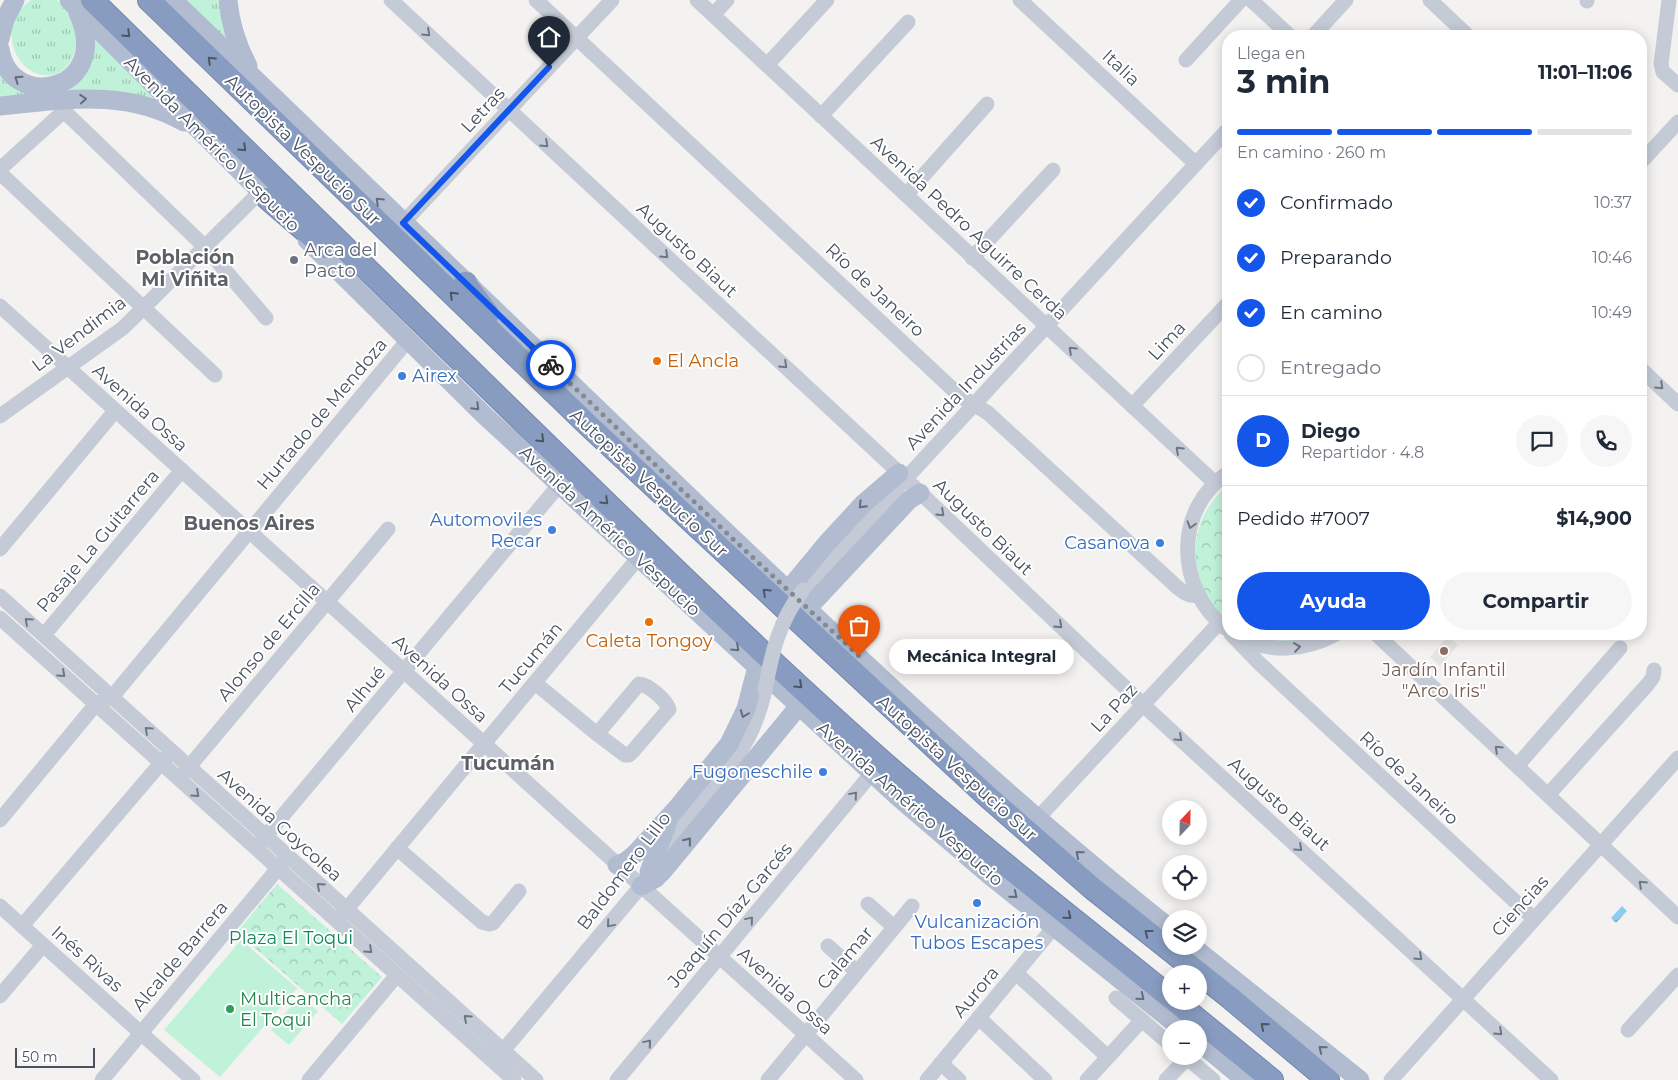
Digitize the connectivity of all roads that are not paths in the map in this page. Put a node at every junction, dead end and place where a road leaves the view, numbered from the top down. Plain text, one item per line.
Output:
1 (15, 0) edge
2 (149, 0) edge
3 (173, 0) edge
4 (228, 0) edge
5 (391, 0) edge
6 (536, 0) edge
7 (612, 0) edge
8 (697, 0) edge
9 (727, 0) edge
10 (827, 0) edge
11 (1020, 0) edge
12 (1241, 0) edge
13 (1251, 0) edge
14 (1346, 0) edge
15 (1430, 0) edge
16 (1669, 0) edge
17 (78, 2) edge
18 (0, 14) edge
19 (713, 15) junction
20 (908, 22) dead end
21 (1284, 30) edge
22 (1318, 30) edge
23 (1462, 30) edge
24 (576, 38) junction
25 (0, 39) edge
26 (0, 49) edge
27 (1186, 60) dead end
28 (767, 64) junction
29 (258, 82) junction
30 (1678, 85) edge
31 (987, 104) dead end
32 (0, 106) edge
33 (509, 110) junction
34 (821, 116) junction
35 (1678, 122) edge
36 (203, 134) junction
37 (1222, 136) edge
38 (1647, 156) edge
39 (1196, 164) junction
40 (1054, 170) dead end
41 (0, 171) edge
42 (264, 195) junction
43 (906, 195) junction
44 (403, 223) junction
45 (205, 247) junction
46 (972, 258) junction
47 (465, 283) junction
48 (0, 306) edge
49 (144, 308) junction
50 (1222, 310) edge
51 (266, 318) dead end
52 (1046, 327) junction
53 (408, 340) junction
54 (456, 356) junction
55 (67, 367) junction
56 (215, 375) dead end
57 (1647, 375) edge
58 (975, 404) junction
59 (1678, 404) edge
60 (1132, 406) junction
61 (115, 411) junction
62 (0, 416) edge
63 (589, 426) junction
64 (182, 470) junction
65 (903, 476) junction
66 (1222, 478) edge
67 (1215, 483) junction
68 (560, 484) junction
69 (920, 493) junction
70 (388, 529) dead end
71 (248, 531) junction
72 (0, 549) edge
73 (639, 557) junction
74 (796, 590) junction
75 (1197, 595) junction
76 (327, 602) junction
77 (2, 603) edge
78 (808, 608) junction
79 (0, 618) edge
80 (1222, 624) edge
81 (44, 635) junction
82 (1222, 635) edge
83 (1237, 640) edge
84 (1247, 640) edge
85 (1322, 640) edge
86 (1382, 640) edge
87 (1269, 647) junction
88 (1620, 648) dead end
89 (1259, 664) junction
90 (757, 667) junction
91 (1654, 670) dead end
92 (403, 672) junction
93 (534, 683) junction
94 (112, 697) junction
95 (96, 704) junction
96 (1143, 705) junction
97 (799, 706) junction
98 (597, 734) junction
99 (484, 744) junction
100 (171, 751) junction
101 (1678, 758) edge
102 (161, 763) junction
103 (1517, 766) junction
104 (184, 773) junction
105 (872, 774) junction
106 (1548, 796) junction
107 (677, 808) junction
108 (1038, 819) junction
109 (0, 820) edge
110 (261, 842) junction
111 (1600, 845) junction
112 (397, 848) junction
113 (283, 862) junction
114 (617, 865) junction
115 (645, 879) junction
116 (519, 891) dead end
117 (868, 904) dead end
118 (0, 906) edge
119 (912, 906) dead end
120 (342, 915) junction
121 (1678, 917) edge
122 (1534, 919) junction
123 (1162, 922) edge
124 (22, 926) junction
125 (1054, 927) junction
126 (894, 928) junction
127 (43, 945) junction
128 (828, 946) dead end
129 (1203, 955) edge
130 (719, 957) junction
131 (857, 972) junction
132 (1016, 973) junction
133 (397, 975) junction
134 (1678, 975) edge
135 (1162, 991) edge
136 (0, 996) edge
137 (1116, 998) dead end
138 (1464, 998) junction
139 (1186, 1010) edge
140 (979, 1018) junction
141 (1142, 1020) junction
142 (1171, 1020) edge
143 (1628, 1030) dead end
144 (141, 1033) junction
145 (805, 1035) junction
146 (1162, 1037) edge
147 (1207, 1049) edge
148 (499, 1056) junction
149 (1108, 1057) junction
150 (941, 1063) junction
151 (1179, 1065) edge
152 (1195, 1065) edge
153 (517, 1076) edge
154 (102, 1080) edge
155 (192, 1080) edge
156 (309, 1080) edge
157 (536, 1080) edge
158 (617, 1080) edge
159 (768, 1080) edge
160 (856, 1080) edge
161 (927, 1080) edge
162 (959, 1080) edge
163 (1045, 1080) edge
164 (1087, 1080) edge
165 (1166, 1080) edge
166 (1213, 1080) edge
167 (1245, 1080) edge
168 (1272, 1080) edge
169 (1328, 1080) edge
170 (1360, 1080) edge
171 (1391, 1080) edge
172 (1551, 1080) edge

1 - 18 main road
1 - 25 main road
63 -> 2 highway, Autopista Vespucio Sur
3 - 29 main road
4 - 29 main road
5 -> 33 street, Augusto Biaut
6 - 24 street, Río de Janeiro
7 - 24 street, Letras
8 - 19 street, Avenida Pedro Aguirre Cerda
9 - 19 street
10 - 28 street
11 - 39 street, Italia
12 - 27 street
13 - 21 street
14 - 22 street
15 - 23 street
16 - 30 street
17 -> 26 main road
17 - 36 main road, Avenida Américo Vespucio
17 -> 54 highway
19 - 28 street, Avenida Pedro Aguirre Cerda
20 - 34 street
24 - 33 street, Letras
24 - 58 street, Río de Janeiro
28 - 34 street, Avenida Pedro Aguirre Cerda
44 -> 29 main road
31 - 43 street
32 -> 36 main road
33 - 44 street, Letras
33 -> 65 street, Augusto Biaut
34 - 43 street, Avenida Pedro Aguirre Cerda
35 - 38 street
36 - 42 main road, Avenida Américo Vespucio
37 - 39 street, Avenida Industrias
39 - 52 street, Avenida Industrias
40 - 46 street
41 - 45 street
41 - 49 street
42 - 45 street, La Vendimia
42 - 53 main road, Avenida Américo Vespucio
42 - 54 highway
43 - 46 street, Avenida Pedro Aguirre Cerda
44 - 47 main road
45 - 49 street, La Vendimia
45 - 51 street
46 - 52 street, Avenida Pedro Aguirre Cerda
47 - 63 highway
47 - 74 main road
48 - 55 street, Avenida Ossa
49 - 55 street, La Vendimia
49 - 56 street
50 - 60 street, Lima
52 - 58 street, Avenida Industrias
60 -> 52 street, Avenida Pedro Aguirre Cerda
53 -> 68 main road, Avenida Américo Vespucio
53 - 71 street, Hurtado de Mendoza
54 -> 135 highway
55 - 61 street, Avenida Ossa
55 - 62 street, La Vendimia
57 -> 59 street
58 - 65 street, Avenida Industrias
58 - 75 street, Río de Janeiro
67 -> 60 street, Avenida Pedro Aguirre Cerda
61 - 64 street, Avenida Ossa
61 - 72 street
169 -> 63 highway, Autopista Vespucio Sur
64 - 71 street, Avenida Ossa
64 - 81 street, Pasaje La Guitarrera
65 - 69 street, Augusto Biaut
65 - 74 main road
66 - 67 street
67 -> 75 street
68 - 73 main road, Avenida Américo Vespucio
68 - 92 street, Alhué
69 - 78 main road
69 -> 96 street, Augusto Biaut
70 - 76 street, Alonso de Ercilla
71 - 76 street, Avenida Ossa
71 - 94 street, Hurtado de Mendoza
73 -> 90 main road, Avenida Américo Vespucio
73 - 93 street, Tucumán
74 - 78 main road
74 - 115 street, Baldomero Lillo, bridge
75 - 80 street, Río de Janeiro
76 - 92 street, Avenida Ossa
76 - 104 street, Alonso de Ercilla
81 -> 77 street, Avenida Goycolea
78 - 108 main road
79 -> 95 street, Avenida Goycolea
81 - 94 street, Avenida Goycolea
82 - 96 street, La Paz
83 - 89 street, Río de Janeiro
84 - 87 street
87 -> 85 street
103 -> 86 street
87 - 89 street
88 - 103 street
89 - 122 street, Río de Janeiro
90 - 97 main road, Avenida Américo Vespucio
90 -> 107 main road
91 - 106 street
92 - 99 street, Avenida Ossa
92 - 110 street, Alhué
93 - 98 street
93 - 99 street, Tucumán
94 - 95 street
100 -> 94 street, Avenida Goycolea
95 - 102 street, Avenida Goycolea
95 - 109 street
96 - 108 street, La Paz
96 -> 138 street, Augusto Biaut
97 - 105 main road, Avenida Américo Vespucio
115 -> 97 main road
98 - 98 street
99 - 112 street, Tucumán
99 - 114 street, Avenida Ossa
100 - 102 street
100 - 104 street, Avenida Goycolea
101 - 111 street, Ciencias
102 - 104 street, Avenida Goycolea
102 - 124 street
103 - 106 street
104 - 110 street, Avenida Goycolea
105 -> 125 main road, Avenida Américo Vespucio
130 -> 105 street, Joaquín Díaz Garcés
106 - 111 street
107 - 114 main road
107 - 115 main road
123 -> 108 main road
110 - 113 street, Avenida Goycolea
121 -> 111 street
111 - 122 street, Ciencias
112 - 116 street
112 - 120 street, Tucumán
113 - 120 street, Avenida Goycolea
113 - 144 street, Alcalde Barrera
114 - 115 street, Avenida Ossa
115 - 130 street, Avenida Ossa
115 -> 148 street, Baldomero Lillo
117 - 126 street
118 - 124 street, Inés Rivas
119 - 126 street, Calamar
120 -> 133 street, Avenida Goycolea
148 -> 120 street, Avenida Goycolea
122 - 138 street, Ciencias
124 - 127 street, Inés Rivas
125 - 132 street, Aurora
125 -> 142 main road, Avenida Américo Vespucio
126 - 131 street, Calamar
127 - 136 street
127 - 144 street, Inés Rivas
128 - 131 street
170 -> 129 main road
130 - 145 street, Avenida Ossa
158 -> 130 street, Joaquín Díaz Garcés
131 - 145 street, Calamar
132 - 140 street, Aurora
132 - 149 street
133 - 148 street, Avenida Goycolea
133 - 156 street
134 - 143 street
137 - 141 street
138 - 171 street, Ciencias
138 -> 172 street, Augusto Biaut
139 - 168 highway
140 - 150 street, Aurora
140 - 163 street
141 - 146 street
141 - 149 street
144 - 154 street, Alcalde Barrera
144 - 155 street, Inés Rivas
145 - 159 street, Calamar
145 - 160 street, Avenida Ossa
147 - 167 main road
148 - 153 street, Avenida Goycolea
149 - 164 street
150 - 161 street, Aurora
150 - 162 street
151 - 165 street
152 - 166 street
153 - 157 street, Avenida Goycolea

